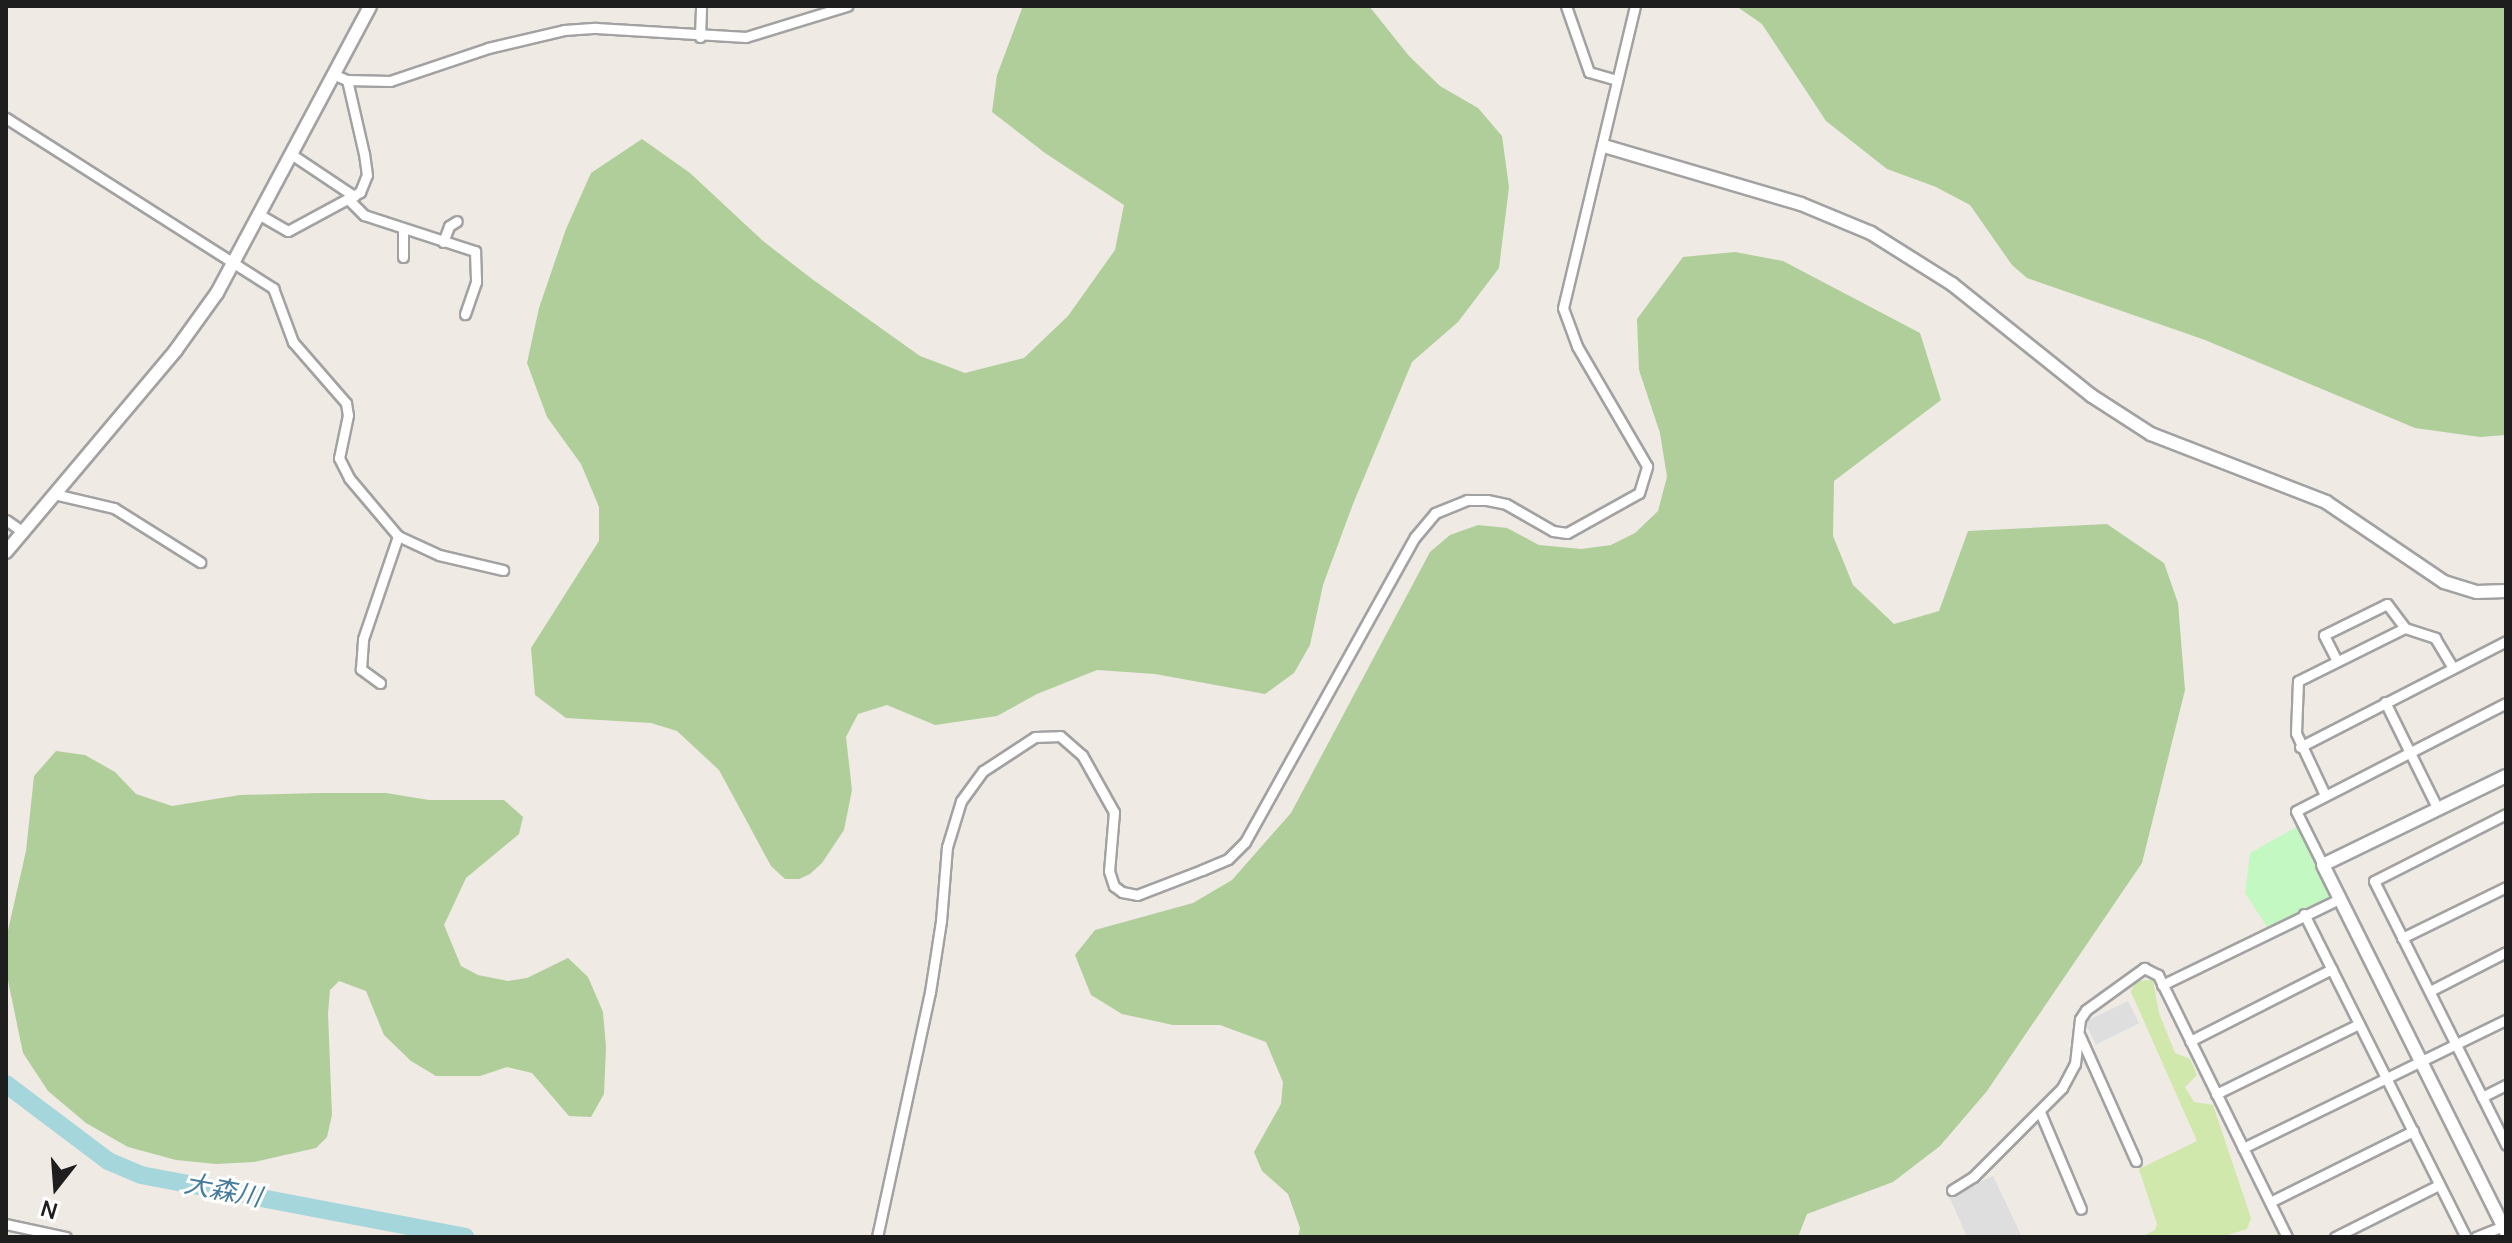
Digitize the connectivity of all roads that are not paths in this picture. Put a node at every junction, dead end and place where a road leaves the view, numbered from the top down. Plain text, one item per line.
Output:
1 (370, 6) edge
2 (701, 6) edge
3 (847, 6) edge
4 (1566, 6) edge
5 (1635, 6) edge
6 (700, 37) junction
7 (341, 78) junction
8 (1617, 80) junction
9 (6, 118) edge
10 (1604, 146) junction
11 (291, 154) junction
12 (351, 198) junction
13 (260, 215) junction
14 (457, 221) dead end
15 (403, 229) junction
16 (443, 242) junction
17 (403, 257) dead end
18 (234, 264) junction
19 (465, 314) dead end
20 (54, 494) junction
21 (6, 520) edge
22 (23, 532) junction
23 (398, 536) junction
24 (6, 552) edge
25 (200, 562) dead end
26 (503, 570) dead end
27 (2506, 591) edge
28 (2405, 628) junction
29 (2506, 641) edge
30 (2337, 661) junction
31 (2453, 668) junction
32 (380, 683) dead end
33 (2385, 702) junction
34 (2506, 703) edge
35 (2300, 747) junction
36 (2411, 753) junction
37 (2506, 776) edge
38 (2325, 795) junction
39 (2437, 807) junction
40 (2506, 814) edge
41 (2323, 865) junction
42 (2506, 887) edge
43 (2339, 899) junction
44 (2304, 914) junction
45 (2402, 938) junction
46 (2506, 952) edge
47 (2332, 969) junction
48 (2162, 985) junction
49 (2430, 991) junction
50 (2506, 1020) edge
51 (2359, 1024) junction
52 (2080, 1035) junction
53 (2190, 1041) junction
54 (2455, 1045) junction
55 (2420, 1062) junction
56 (2387, 1078) junction
57 (2506, 1085) edge
58 (2216, 1094) junction
59 (2482, 1097) junction
60 (2040, 1112) junction
61 (2413, 1131) junction
62 (2506, 1145) edge
63 (2243, 1148) junction
64 (2136, 1161) dead end
65 (2439, 1185) junction
66 (1952, 1190) dead end
67 (2270, 1202) junction
68 (2081, 1209) dead end
69 (6, 1224) edge
70 (2505, 1228) edge
71 (66, 1237) edge
72 (877, 1237) edge
73 (2287, 1237) edge
74 (2335, 1237) edge
75 (2466, 1237) edge
76 (2476, 1237) edge

1 - 7 street
2 - 6 street
3 - 6 street
4 - 8 street
5 - 8 street
6 - 7 street
7 - 11 street
7 - 12 street
8 - 10 street
9 - 18 street
10 - 27 street
10 - 72 street
11 - 12 street
11 - 13 street
12 - 13 street
12 - 15 street
13 - 18 street
14 - 16 street
15 - 16 street
15 - 17 street
16 - 19 street
18 - 20 street
18 - 23 street
20 - 22 street
20 - 25 street
21 - 22 street
22 - 24 street
23 - 26 street
23 - 32 street
28 - 30 street
28 - 30 street
28 - 31 street
29 - 31 street
30 - 35 street
31 - 33 street
33 - 35 street
33 - 36 street
34 - 36 street
35 - 38 street
36 - 38 street
36 - 39 street
37 - 39 street
38 - 41 street
39 - 41 street
40 - 45 street
41 - 43 street
42 - 45 street
43 - 44 street
43 - 55 street
44 - 47 street
44 - 48 street
45 - 49 street
46 - 49 street
47 - 51 street
47 - 53 street
48 - 52 street
48 - 53 street
49 - 54 street
50 - 54 street
51 - 56 street
51 - 58 street
52 - 60 street
52 - 64 street
53 - 58 street
54 - 55 street
54 - 59 street
55 - 56 street
55 - 70 street
56 - 61 street
56 - 63 street
57 - 59 street
58 - 63 street
59 - 62 street
60 - 66 street
60 - 68 street
61 - 65 street
61 - 67 street
63 - 67 street
65 - 74 street
65 - 75 street
67 - 73 street
69 - 71 street
70 - 76 street

